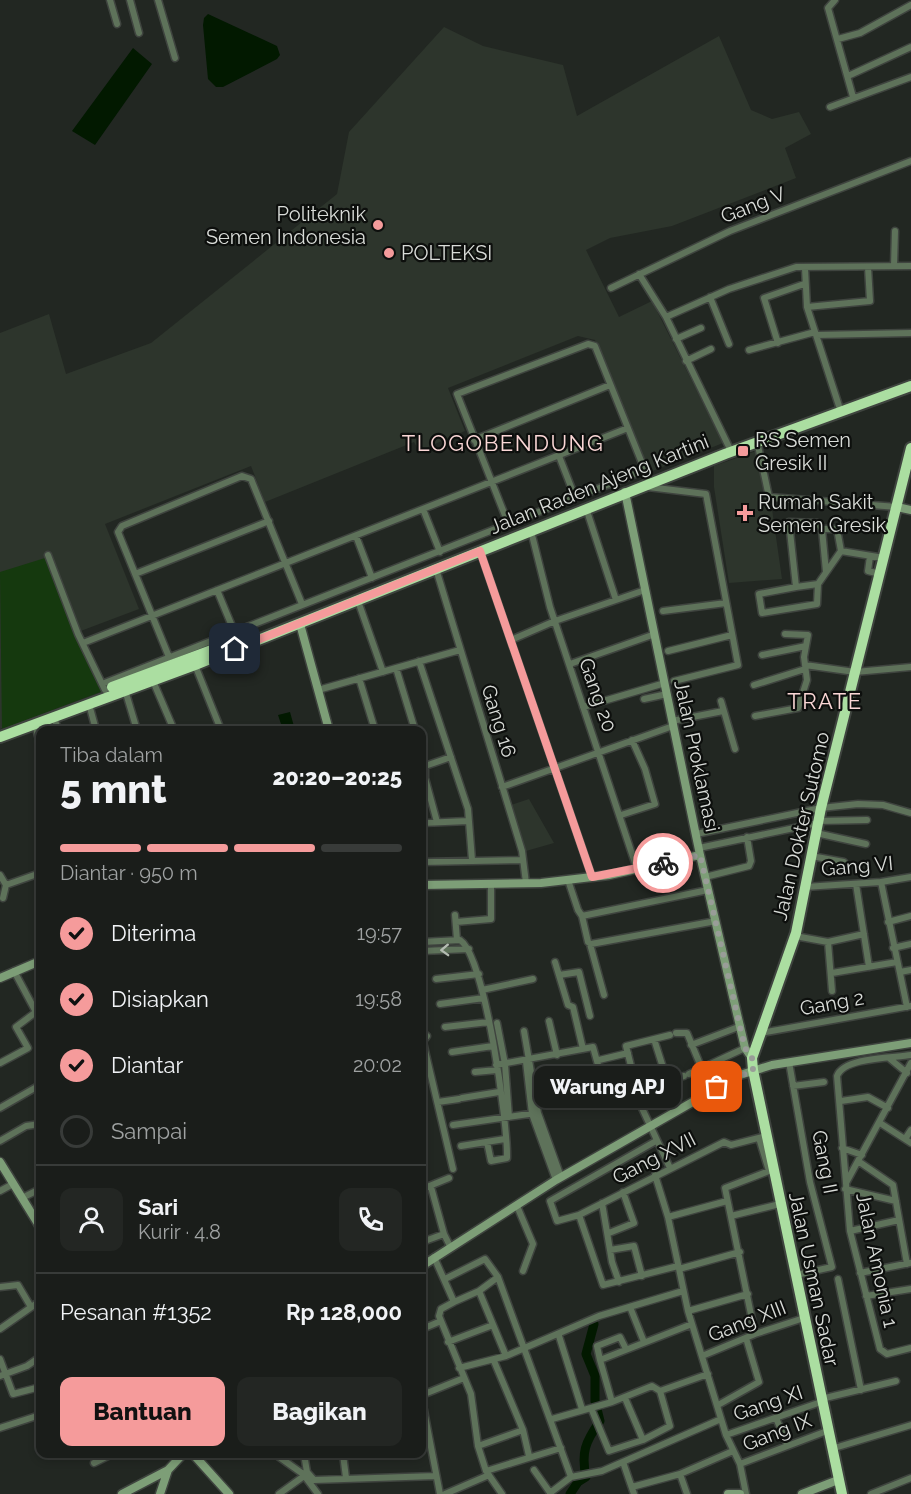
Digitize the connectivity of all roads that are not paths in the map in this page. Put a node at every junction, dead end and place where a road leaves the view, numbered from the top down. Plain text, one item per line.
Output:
1 (110, 0) edge
2 (130, 0) edge
3 (158, 0) edge
4 (835, 0) edge
5 (911, 5) edge
6 (117, 24) dead end
7 (139, 33) dead end
8 (838, 39) junction
9 (911, 46) edge
10 (175, 58) dead end
11 (848, 76) junction
12 (911, 77) edge
13 (853, 98) junction
14 (830, 107) dead end
15 (911, 161) edge
16 (895, 231) dead end
17 (894, 266) junction
18 (911, 266) edge
19 (868, 267) junction
20 (805, 268) junction
21 (639, 274) junction
22 (804, 284) junction
23 (611, 288) dead end
24 (710, 297) junction
25 (807, 307) junction
26 (666, 317) junction
27 (701, 328) dead end
28 (815, 333) junction
29 (911, 333) edge
30 (676, 339) junction
31 (778, 343) junction
32 (729, 344) dead end
33 (711, 349) dead end
34 (749, 351) dead end
35 (687, 361) junction
36 (911, 380) edge
37 (610, 385) junction
38 (911, 386) edge
39 (839, 406) junction
40 (628, 428) junction
41 (780, 430) junction
42 (474, 440) junction
43 (757, 441) junction
44 (729, 447) junction
45 (911, 448) edge
46 (559, 456) junction
47 (645, 478) junction
48 (491, 482) junction
49 (626, 492) junction
50 (575, 497) junction
51 (897, 507) junction
52 (586, 508) junction
53 (423, 509) junction
54 (911, 510) edge
55 (269, 520) junction
56 (508, 523) junction
57 (822, 529) junction
58 (531, 531) junction
59 (356, 536) junction
60 (480, 551) junction
61 (841, 551) junction
62 (440, 552) junction
63 (48, 555) dead end
64 (870, 556) junction
65 (884, 558) junction
66 (286, 563) junction
67 (436, 569) junction
68 (826, 572) junction
69 (135, 574) junction
70 (880, 574) junction
71 (372, 578) junction
72 (818, 584) junction
73 (796, 587) junction
74 (217, 590) junction
75 (645, 590) junction
76 (616, 600) junction
77 (358, 601) junction
78 (726, 603) junction
79 (302, 604) junction
80 (332, 608) junction
81 (663, 611) dead end
82 (320, 613) junction
83 (153, 616) junction
84 (555, 621) junction
85 (300, 624) junction
86 (234, 631) junction
87 (654, 634) junction
88 (732, 634) junction
89 (784, 634) dead end
90 (510, 640) junction
91 (83, 643) junction
92 (806, 646) junction
93 (460, 650) junction
94 (668, 651) dead end
95 (762, 655) dead end
96 (169, 657) junction
97 (419, 661) junction
98 (570, 664) junction
99 (195, 665) junction
100 (805, 667) junction
101 (911, 667) edge
102 (396, 668) junction
103 (383, 672) junction
104 (855, 672) junction
105 (359, 678) junction
106 (153, 681) junction
107 (669, 682) junction
108 (754, 685) dead end
109 (104, 687) junction
110 (125, 690) junction
111 (318, 690) junction
112 (667, 694) junction
113 (644, 699) dead end
114 (721, 701) dead end
115 (89, 704) junction
116 (583, 707) junction
117 (723, 711) junction
118 (755, 716) dead end
119 (54, 717) junction
120 (673, 723) junction
121 (35, 724) junction
122 (57, 726) edge
123 (95, 726) edge
124 (136, 726) edge
125 (172, 726) edge
126 (219, 726) edge
127 (328, 726) edge
128 (374, 726) edge
129 (414, 726) edge
130 (36, 728) edge
131 (0, 730) edge
132 (0, 737) edge
133 (632, 740) junction
134 (735, 749) dead end
135 (599, 752) junction
136 (451, 757) junction
137 (426, 766) edge
138 (555, 770) junction
139 (426, 782) edge
140 (502, 787) junction
141 (821, 808) junction
142 (911, 813) edge
143 (621, 815) junction
144 (867, 820) dead end
145 (468, 821) junction
146 (437, 822) junction
147 (426, 823) edge
148 (817, 826) junction
149 (696, 834) junction
150 (747, 837) junction
151 (866, 844) dead end
152 (699, 852) junction
153 (811, 856) junction
154 (472, 860) junction
155 (523, 860) junction
156 (426, 862) edge
157 (844, 862) dead end
158 (637, 869) junction
159 (36, 874) edge
160 (0, 875) edge
161 (592, 877) junction
162 (705, 877) junction
163 (911, 877) edge
164 (568, 880) junction
165 (881, 882) junction
166 (491, 884) junction
167 (526, 884) junction
168 (856, 884) junction
169 (6, 885) junction
170 (426, 885) edge
171 (805, 886) junction
172 (708, 890) junction
173 (3, 898) dead end
174 (582, 916) junction
175 (911, 916) edge
176 (716, 921) junction
177 (888, 922) junction
178 (864, 934) junction
179 (795, 936) junction
180 (457, 940) junction
181 (426, 942) edge
182 (828, 942) junction
183 (590, 944) junction
184 (911, 944) edge
185 (893, 948) junction
186 (470, 949) junction
187 (426, 951) edge
188 (555, 962) dead end
189 (897, 962) junction
190 (36, 963) edge
191 (869, 968) junction
192 (911, 970) edge
193 (14, 971) junction
194 (900, 972) junction
195 (832, 973) junction
196 (479, 974) junction
197 (559, 975) junction
198 (0, 978) edge
199 (436, 979) dead end
200 (533, 979) dead end
201 (482, 990) junction
202 (832, 992) dead end
203 (604, 995) dead end
204 (484, 998) junction
205 (440, 1004) dead end
206 (909, 1006) edge
207 (36, 1010) edge
208 (36, 1014) edge
209 (590, 1016) dead end
210 (549, 1021) dead end
211 (489, 1022) junction
212 (497, 1023) dead end
213 (741, 1026) junction
214 (445, 1027) dead end
215 (525, 1031) dead end
216 (759, 1033) junction
217 (654, 1039) junction
218 (911, 1043) edge
219 (691, 1045) junction
220 (493, 1046) junction
221 (745, 1048) junction
222 (583, 1049) junction
223 (452, 1052) dead end
224 (628, 1053) junction
225 (557, 1055) junction
226 (911, 1055) edge
227 (426, 1057) edge
228 (752, 1058) junction
229 (889, 1058) junction
230 (598, 1060) junction
231 (528, 1061) junction
232 (789, 1062) junction
233 (911, 1063) edge
234 (0, 1064) edge
235 (505, 1064) junction
236 (496, 1068) junction
237 (702, 1069) junction
238 (753, 1070) junction
239 (475, 1072) dead end
240 (907, 1073) junction
241 (667, 1080) junction
242 (824, 1082) dead end
243 (794, 1086) junction
244 (36, 1087) edge
245 (636, 1088) junction
246 (499, 1092) junction
247 (639, 1100) junction
248 (841, 1101) junction
249 (438, 1102) junction
250 (0, 1108) edge
251 (888, 1108) junction
252 (535, 1114) junction
253 (506, 1117) junction
254 (880, 1123) junction
255 (36, 1125) edge
256 (453, 1125) dead end
257 (648, 1126) junction
258 (911, 1130) edge
259 (762, 1137) junction
260 (505, 1139) junction
261 (0, 1141) edge
262 (656, 1141) junction
263 (908, 1141) edge
264 (487, 1142) junction
265 (461, 1146) dead end
266 (842, 1148) junction
267 (860, 1158) junction
268 (0, 1162) edge
269 (670, 1168) junction
270 (453, 1169) dead end
271 (655, 1175) junction
272 (449, 1178) dead end
273 (559, 1179) junction
274 (13, 1184) junction
275 (431, 1186) junction
276 (845, 1187) junction
277 (426, 1188) edge
278 (0, 1191) edge
279 (36, 1191) edge
280 (623, 1192) junction
281 (22, 1198) junction
282 (727, 1201) junction
283 (896, 1202) junction
284 (602, 1203) junction
285 (780, 1204) junction
286 (517, 1206) junction
287 (579, 1215) junction
288 (731, 1216) junction
289 (36, 1217) edge
290 (668, 1217) junction
291 (899, 1220) junction
292 (850, 1231) junction
293 (609, 1233) junction
294 (444, 1234) junction
295 (426, 1241) edge
296 (451, 1248) junction
297 (610, 1250) junction
298 (740, 1252) junction
299 (434, 1257) junction
300 (426, 1263) edge
301 (909, 1264) edge
302 (678, 1267) junction
303 (523, 1271) dead end
304 (860, 1273) junction
305 (795, 1275) junction
306 (498, 1276) junction
307 (642, 1276) junction
308 (445, 1279) junction
309 (838, 1280) dead end
310 (619, 1282) junction
311 (0, 1287) edge
312 (911, 1289) edge
313 (479, 1291) junction
314 (683, 1291) junction
315 (748, 1294) junction
316 (866, 1296) junction
317 (454, 1302) junction
318 (36, 1304) edge
319 (31, 1307) junction
320 (630, 1307) junction
321 (688, 1311) junction
322 (804, 1318) junction
323 (441, 1322) junction
324 (692, 1324) junction
325 (493, 1325) junction
326 (426, 1328) edge
327 (0, 1329) edge
328 (755, 1334) junction
329 (559, 1336) junction
330 (746, 1338) junction
331 (448, 1342) junction
332 (644, 1342) junction
333 (911, 1348) edge
334 (526, 1349) junction
335 (626, 1349) junction
336 (507, 1356) junction
337 (702, 1356) junction
338 (0, 1359) edge
339 (36, 1359) edge
340 (494, 1360) junction
341 (600, 1360) junction
342 (459, 1368) junction
343 (708, 1374) junction
344 (3, 1375) edge
345 (464, 1378) junction
346 (897, 1381) dead end
347 (36, 1388) edge
348 (861, 1390) junction
349 (660, 1391) junction
350 (426, 1392) edge
351 (625, 1398) junction
352 (821, 1401) junction
353 (612, 1402) junction
354 (718, 1405) junction
355 (592, 1408) junction
356 (582, 1409) junction
357 (36, 1416) edge
358 (776, 1418) junction
359 (552, 1419) junction
360 (721, 1419) junction
361 (911, 1425) edge
362 (0, 1428) edge
363 (523, 1430) junction
364 (827, 1431) junction
365 (726, 1435) junction
366 (426, 1438) edge
367 (643, 1440) junction
368 (787, 1444) junction
369 (478, 1446) junction
370 (561, 1448) junction
371 (831, 1449) junction
372 (733, 1451) junction
373 (529, 1456) junction
374 (104, 1458) edge
375 (178, 1458) edge
376 (198, 1458) edge
377 (281, 1458) edge
378 (303, 1458) edge
379 (344, 1458) edge
380 (623, 1462) junction
381 (94, 1463) dead end
382 (740, 1464) junction
383 (168, 1470) junction
384 (534, 1470) dead end
385 (488, 1473) junction
386 (305, 1474) junction
387 (680, 1474) junction
388 (436, 1476) junction
389 (571, 1477) junction
390 (346, 1478) junction
391 (911, 1478) edge
392 (150, 1480) junction
393 (838, 1480) junction
394 (461, 1487) junction
395 (633, 1491) edge
396 (550, 1493) edge
397 (122, 1494) edge
398 (229, 1494) edge
399 (279, 1494) edge
400 (318, 1494) edge
401 (439, 1494) edge
402 (445, 1494) edge
403 (465, 1494) edge
404 (502, 1494) edge
405 (687, 1494) edge
406 (728, 1494) edge
407 (740, 1494) edge
408 (746, 1494) edge
409 (802, 1494) edge
410 (842, 1494) edge
411 (871, 1494) edge

1 - 6 street
2 - 7 street
3 - 10 street
4 - 8 street
5 - 8 street
8 - 11 street
9 - 11 street
11 - 13 street
12 - 13 street
13 - 14 street
15 - 21 street, Gang V
16 - 17 street
17 - 18 street
17 - 19 street
19 - 20 street
19 - 25 street
20 - 22 street
20 - 24 street
21 - 23 street, Gang V
21 - 26 street
22 - 25 street
22 - 31 street
24 - 26 street
24 - 32 street
25 - 28 street
26 - 30 street
27 - 30 street
28 - 29 street
28 - 31 street
28 - 39 street
30 - 35 street
31 - 34 street
33 - 35 street
35 - 44 street
36 - 39 highway, Jalan Raden Ajeng Kartini
37 - 40 street
37 - 42 street
37 - 42 street
38 - 41 highway, Jalan Raden Ajeng Kartini
39 - 41 highway, Jalan Raden Ajeng Kartini
40 - 46 street
40 - 47 street
41 - 43 highway, Jalan Raden Ajeng Kartini
41 - 44 highway, Jalan Raden Ajeng Kartini
42 - 48 street
43 - 47 highway, Jalan Raden Ajeng Kartini
43 - 51 street
44 - 47 highway, Jalan Raden Ajeng Kartini
45 - 51 highway, Jalan Dokter Sutomo
46 - 48 street
46 - 50 street
47 - 49 highway, Jalan Raden Ajeng Kartini
47 - 50 street
47 - 78 street
47 - 80 highway, Jalan Raden Ajeng Kartini
48 - 53 street
48 - 56 street
49 - 52 highway, Jalan Raden Ajeng Kartini
49 - 75 main road, Jalan Proklamasi
50 - 56 street
51 - 54 main road
51 - 65 highway, Jalan Dokter Sutomo
52 - 58 highway, Jalan Raden Ajeng Kartini
52 - 76 street
53 - 59 street
53 - 62 street
55 - 66 street
55 - 69 street
55 - 69 street
56 - 62 street
57 - 61 street
57 - 68 street
57 - 73 street
58 - 60 highway, Jalan Raden Ajeng Kartini
58 - 84 street, Gang 20
59 - 66 street
59 - 71 street
60 - 67 highway, Jalan Raden Ajeng Kartini
60 - 90 street
61 - 64 street
61 - 68 street
62 - 71 street
63 - 91 street
64 - 65 street
64 - 70 street
65 - 70 highway, Jalan Dokter Sutomo
66 - 74 street
66 - 79 street
67 - 77 highway, Jalan Raden Ajeng Kartini
67 - 93 street, Gang 16
68 - 72 street
69 - 83 street
70 - 104 highway, Jalan Dokter Sutomo
71 - 79 street
72 - 73 street
72 - 73 street
74 - 83 street
74 - 86 street
75 - 76 street
75 - 87 main road, Jalan Proklamasi
76 - 84 street
77 - 80 highway, Jalan Raden Ajeng Kartini
77 - 103 street
78 - 81 street
78 - 88 street
79 - 86 street
80 - 82 highway, Jalan Raden Ajeng Kartini
82 - 85 highway, Jalan Raden Ajeng Kartini
82 - 109 highway, Jalan Raden Ajeng Kartini
83 - 91 street
83 - 96 street
84 - 90 street
84 - 98 street, Gang 20
85 - 99 highway, Jalan Raden Ajeng Kartini
85 - 111 main road
86 - 96 street
87 - 98 street
87 - 107 main road, Jalan Proklamasi
88 - 94 street
88 - 107 street
89 - 92 street
90 - 138 street
91 - 109 street
92 - 95 street
92 - 100 street
93 - 97 street
93 - 140 street, Gang 16
96 - 109 street
97 - 102 street
97 - 136 street
98 - 116 street, Gang 20
99 - 106 highway, Jalan Raden Ajeng Kartini
99 - 126 street
100 - 104 street
100 - 108 street
100 - 118 street
101 - 104 street
102 - 103 street
102 - 129 street
103 - 105 street
104 - 141 highway, Jalan Dokter Sutomo
105 - 111 street
105 - 128 street
106 - 110 highway, Jalan Raden Ajeng Kartini
106 - 125 street
107 - 112 main road, Jalan Proklamasi
107 - 116 street
109 - 131 highway, Jalan Raden Ajeng Kartini
110 - 115 highway, Jalan Raden Ajeng Kartini
110 - 124 street
111 - 127 main road
112 - 113 street
112 - 120 main road, Jalan Proklamasi
114 - 117 street
115 - 119 highway, Jalan Raden Ajeng Kartini
115 - 123 street
116 - 135 street, Gang 20
117 - 120 street
117 - 134 street
119 - 121 highway, Jalan Raden Ajeng Kartini
119 - 122 street
120 - 133 street
120 - 149 main road, Jalan Proklamasi
121 - 130 street
121 - 132 highway, Jalan Raden Ajeng Kartini
133 - 135 street
133 - 143 street
135 - 138 street
135 - 143 street, Gang 20
136 - 137 street
136 - 145 street
138 - 140 street
138 - 161 street
139 - 146 street
140 - 155 street, Gang 16
141 - 142 street
141 - 148 highway, Jalan Dokter Sutomo
141 - 149 street
143 - 158 street, Gang 20
144 - 148 street
145 - 146 street
145 - 154 street
146 - 147 street
148 - 150 street
148 - 151 street
148 - 153 highway, Jalan Dokter Sutomo
149 - 152 main road, Jalan Proklamasi
150 - 152 street
150 - 162 street
152 - 158 main road
152 - 162 main road, Jalan Proklamasi
153 - 157 street
153 - 171 highway, Jalan Dokter Sutomo
154 - 155 street
154 - 156 street
155 - 167 street, Gang 16
158 - 161 main road
159 - 169 street
160 - 169 street
161 - 164 main road
162 - 172 main road, Jalan Proklamasi
163 - 165 street, Gang VI
164 - 167 main road
164 - 174 street
165 - 168 street, Gang VI
165 - 177 street
166 - 167 main road
166 - 170 main road
166 - 180 street
168 - 171 street, Gang VI
168 - 178 street
169 - 173 street
171 - 179 highway, Jalan Dokter Sutomo
172 - 174 street
172 - 176 main road, Jalan Proklamasi
174 - 183 street
175 - 177 street
176 - 183 street
176 - 213 main road, Jalan Proklamasi
177 - 185 street
178 - 182 street
178 - 191 street
179 - 182 street
179 - 216 highway, Jalan Dokter Sutomo
180 - 181 street
180 - 186 street
182 - 195 street
183 - 203 street
184 - 185 street
185 - 189 street
186 -> 187 street
186 - 196 street
188 - 197 street
189 - 191 street
189 - 194 street
190 - 193 main road
191 - 195 street
192 - 194 street
193 - 198 main road
193 - 207 street
194 - 206 street
195 - 202 street
196 - 199 street
196 - 201 street
197 - 209 street
197 - 222 street
200 - 201 street
201 - 204 street
204 - 205 street
204 - 211 street
206 - 216 street, Gang 2
208 - 234 street
210 - 225 street
211 - 214 street
211 - 220 street
212 - 235 street
213 - 219 street
213 - 221 main road, Jalan Proklamasi
215 - 231 street
216 - 228 highway, Jalan Dokter Sutomo
217 - 219 street
217 - 224 street
217 - 241 street
218 - 232 main road
219 - 237 street
220 - 223 street
220 - 236 street
221 - 228 main road, Jalan Proklamasi
221 - 237 street
222 - 225 street
222 - 230 street
224 - 230 street
224 - 245 street
225 - 231 street
226 - 229 street, Jalan Amonia 1
227 - 249 street
228 - 238 highway, Jalan Dokter Sutomo
229 - 240 street
229 - 248 street, Jalan Amonia 1
230 - 247 street
231 - 235 street
231 - 252 street
232 - 238 main road
232 - 243 street, Gang II
233 - 240 street
235 - 236 street
235 - 253 street
236 - 239 street
236 - 246 street
237 - 241 street
238 - 257 main road
238 - 259 highway, Jalan Usman Sadar
240 - 251 street
241 - 245 street
242 - 243 street
243 - 305 street, Gang II
244 - 250 street
245 - 247 street
246 - 249 street
246 - 253 street
247 - 257 street
248 - 251 street
248 - 266 street, Jalan Amonia 1
249 - 270 street
251 - 254 street
252 - 253 street
252 - 273 street
253 - 256 street
253 - 260 street
254 - 263 street
254 - 267 street
255 - 261 street
257 - 262 street
257 - 273 main road
258 - 263 street
259 - 269 street, Gang XVII
259 - 282 street
259 - 285 highway, Jalan Usman Sadar
260 - 264 street
260 - 264 street
262 - 269 street
262 - 287 street, Gang XVII
264 - 265 street
266 - 267 street
266 - 276 street, Jalan Amonia 1
267 - 276 street
267 - 283 street
268 - 274 main road
269 - 271 street, Gang XVII
271 - 280 street, Gang XVII
271 - 290 street
272 - 275 street
273 - 286 main road
274 - 278 street
274 - 281 main road
275 - 277 street
275 - 294 street
276 - 283 street
276 - 292 street, Jalan Amonia 1
279 - 281 street
280 - 284 street, Gang XVII
280 - 293 street
281 - 289 main road
282 - 288 street
282 - 290 street
283 - 291 street
284 - 287 street, Gang XVII
284 - 293 street
285 - 288 street
285 - 305 highway, Jalan Usman Sadar
286 - 296 main road
286 - 303 street
287 - 310 street
288 - 298 street
290 - 302 street
291 - 292 street
291 - 301 street
292 - 304 street, Jalan Amonia 1
293 - 297 street
294 - 295 street
294 - 296 street
296 - 299 main road
297 - 307 street
297 - 310 street
298 - 302 street
298 - 315 street
299 - 300 main road
299 - 308 street
301 - 304 street
302 - 307 street
302 - 314 street
304 - 316 street, Jalan Amonia 1
305 - 322 highway, Jalan Usman Sadar
306 - 308 street
306 - 313 street
306 - 334 street
307 - 310 street
308 - 317 street
309 - 348 street
311 - 319 street
312 - 316 street
313 - 317 street
313 - 325 street
314 - 320 street
314 - 321 street
315 - 321 street
315 - 328 street
316 - 333 street, Jalan Amonia 1
317 - 323 street
318 - 319 street
319 - 327 street
320 - 329 street
320 - 332 street
321 - 324 street
322 - 328 street, Gang XIII
322 - 352 highway, Jalan Usman Sadar
323 - 326 street
323 - 331 street
324 - 332 street
324 - 337 street
325 - 331 street
325 - 336 street
328 - 330 street, Gang XIII
329 - 334 street
329 - 356 street
330 - 337 street, Gang XIII
330 - 354 street
331 - 342 street
332 - 335 street
334 - 336 street
334 - 359 street
335 - 341 street
335 - 341 street
336 - 340 street
337 - 343 street
338 - 344 street
339 - 344 street
340 - 342 street
340 - 363 street
341 - 353 street
342 - 345 street
343 - 349 street
343 - 354 street
344 - 347 street
345 - 350 street
345 - 369 street
346 - 348 street, Gang XI
348 - 352 street, Gang XI
349 - 351 street
349 - 367 street
351 - 353 street
351 - 367 street
352 - 358 street, Gang XI
352 - 364 highway, Jalan Usman Sadar
353 - 355 street
354 - 360 street
355 - 356 street
355 - 367 street
356 - 359 street
357 - 362 street
358 - 365 street, Gang XI
358 - 368 street
359 - 370 street
360 - 365 street
360 - 380 street
361 - 371 street
363 - 369 street
363 - 373 street
364 - 368 street, Gang IX
364 - 371 highway, Jalan Usman Sadar
365 - 372 street
366 - 388 street
368 - 382 street, Gang IX
369 - 385 street
370 - 373 street
370 - 389 street
371 - 393 highway, Jalan Usman Sadar
372 - 382 street
372 - 387 street
373 - 385 street
374 - 381 street
375 - 383 main road
376 - 398 main road
377 - 386 street
378 - 386 street
379 - 390 street
380 - 389 street
380 - 395 street
382 - 408 street
383 - 392 main road
383 - 392 main road
384 - 396 street
385 - 394 street
385 - 404 street
386 - 390 street
386 - 399 street
386 - 400 street
387 - 395 street
387 - 405 street
388 - 390 street
388 - 401 street
389 - 396 street
391 - 411 street
392 - 397 main road
393 - 409 main road
393 - 410 highway, Jalan Usman Sadar
394 - 402 street
394 - 403 street
406 - 407 main road

